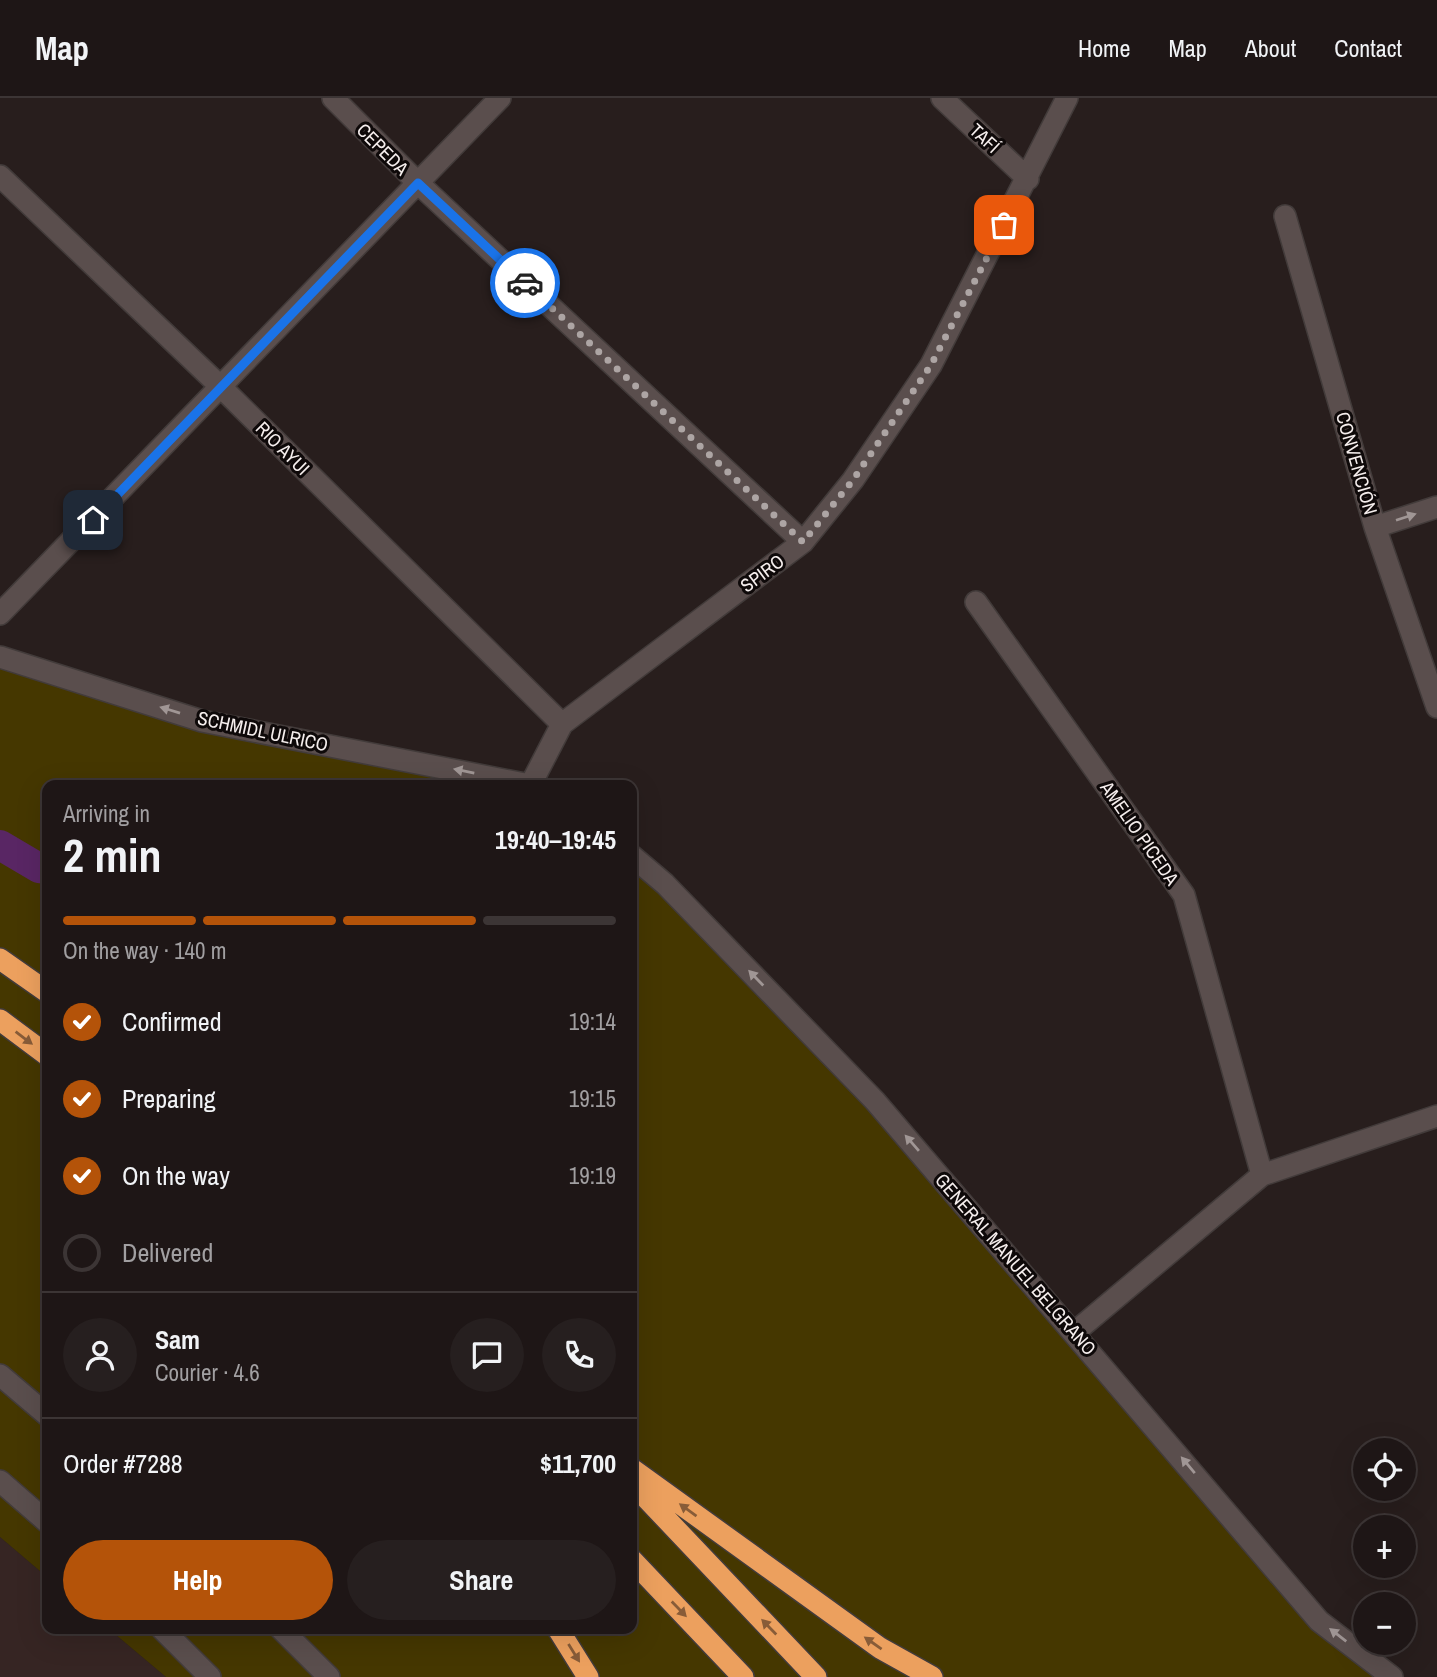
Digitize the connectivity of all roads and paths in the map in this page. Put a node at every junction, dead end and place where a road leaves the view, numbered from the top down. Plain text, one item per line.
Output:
1 (333, 98) edge
2 (500, 98) edge
3 (942, 98) edge
4 (1067, 98) edge
5 (0, 176) edge
6 (1028, 179) junction
7 (418, 183) junction
8 (1285, 216) dead end
9 (222, 388) junction
10 (1437, 507) edge
11 (1375, 527) junction
12 (803, 542) junction
13 (976, 602) dead end
14 (0, 614) edge
15 (0, 657) edge
16 (1437, 707) edge
17 (562, 724) junction
18 (508, 780) edge
19 (535, 780) edge
20 (637, 860) edge
21 (0, 960) edge
22 (42, 989) edge
23 (0, 1020) edge
24 (42, 1051) edge
25 (1437, 1116) edge
26 (1262, 1175) junction
27 (1076, 1332) junction
28 (0, 1375) edge
29 (42, 1411) edge
30 (637, 1473) edge
31 (0, 1481) edge
32 (637, 1488) edge
33 (42, 1518) edge
34 (637, 1565) edge
35 (167, 1634) edge
36 (286, 1634) edge
37 (561, 1634) edge
38 (210, 1677) edge
39 (329, 1677) edge
40 (588, 1677) edge
41 (743, 1677) edge
42 (816, 1677) edge
43 (932, 1677) edge
44 (1392, 1677) edge

1 - 7 street, CEPEDA
2 - 7 street
3 - 6 street, TAFÍ
4 - 6 street, SPIRO
5 - 9 street, RIO AYUI
6 - 12 street, SPIRO
7 - 9 street
7 - 12 street, CEPEDA
8 - 11 street, CONVENCIÓN
9 - 14 street
9 - 17 street, RIO AYUI
11 -> 10 street
11 - 16 street, CONVENCIÓN
12 - 17 street, SPIRO
13 - 26 street, AMELIO PICEDA
18 -> 15 street, SCHMIDL ULRICO
17 - 19 street, SPIRO
27 -> 20 street, GENERAL MANUEL BELGRANO
21 - 22 highway
23 -> 24 highway
25 - 26 street
26 - 27 street
44 -> 27 street, GENERAL MANUEL BELGRANO
28 - 29 street
43 -> 30 highway
31 - 33 street
42 -> 32 highway
34 -> 41 highway
35 - 38 street
36 - 39 street
37 -> 40 highway

